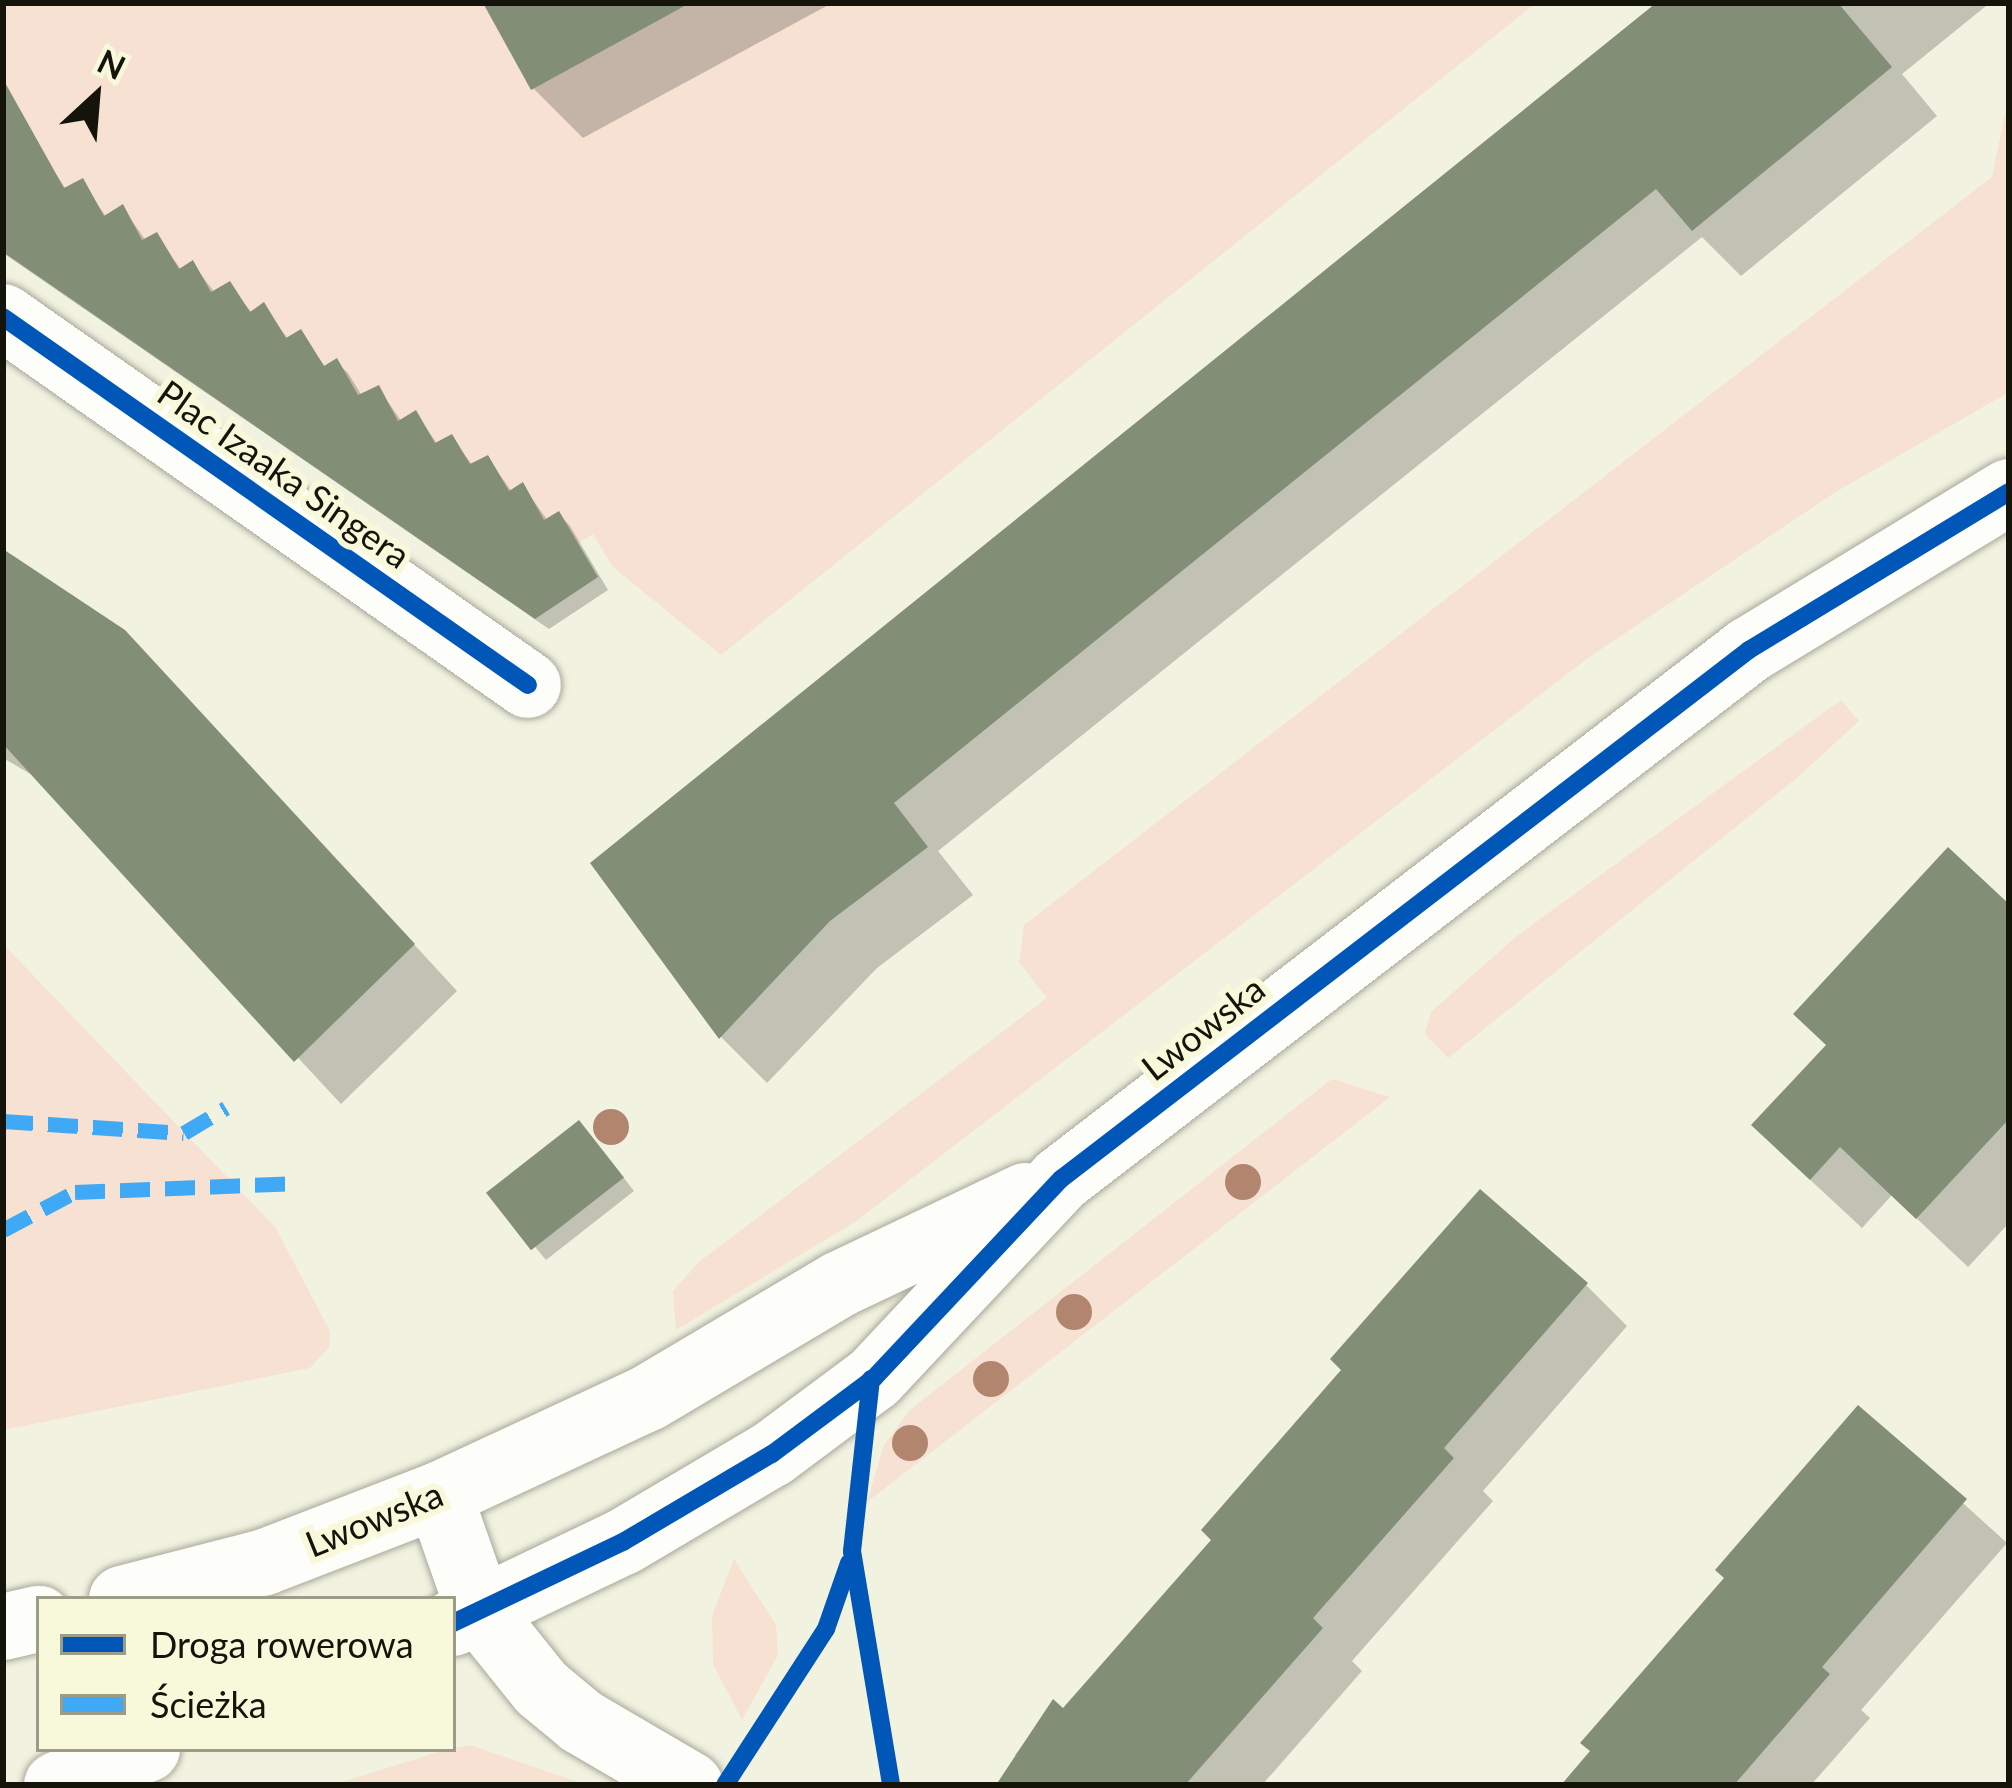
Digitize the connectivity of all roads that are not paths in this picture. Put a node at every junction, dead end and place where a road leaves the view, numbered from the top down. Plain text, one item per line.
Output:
1 (3, 317) edge
2 (2009, 492) edge
3 (528, 685) dead end
4 (1061, 1179) junction
5 (439, 1495) junction
6 (134, 1596) edge
7 (466, 1617) edge
8 (36, 1620) edge
9 (3, 1627) edge
10 (139, 1752) edge
11 (56, 1785) edge
12 (690, 1785) edge

1 - 3 street, Plac Izaaka Singera
2 - 4 street, Lwowska
4 - 5 street, Lwowska
4 - 7 street, Lwowska
5 - 6 street, Lwowska
5 - 7 street
7 - 12 street
8 - 9 street
10 - 11 street

